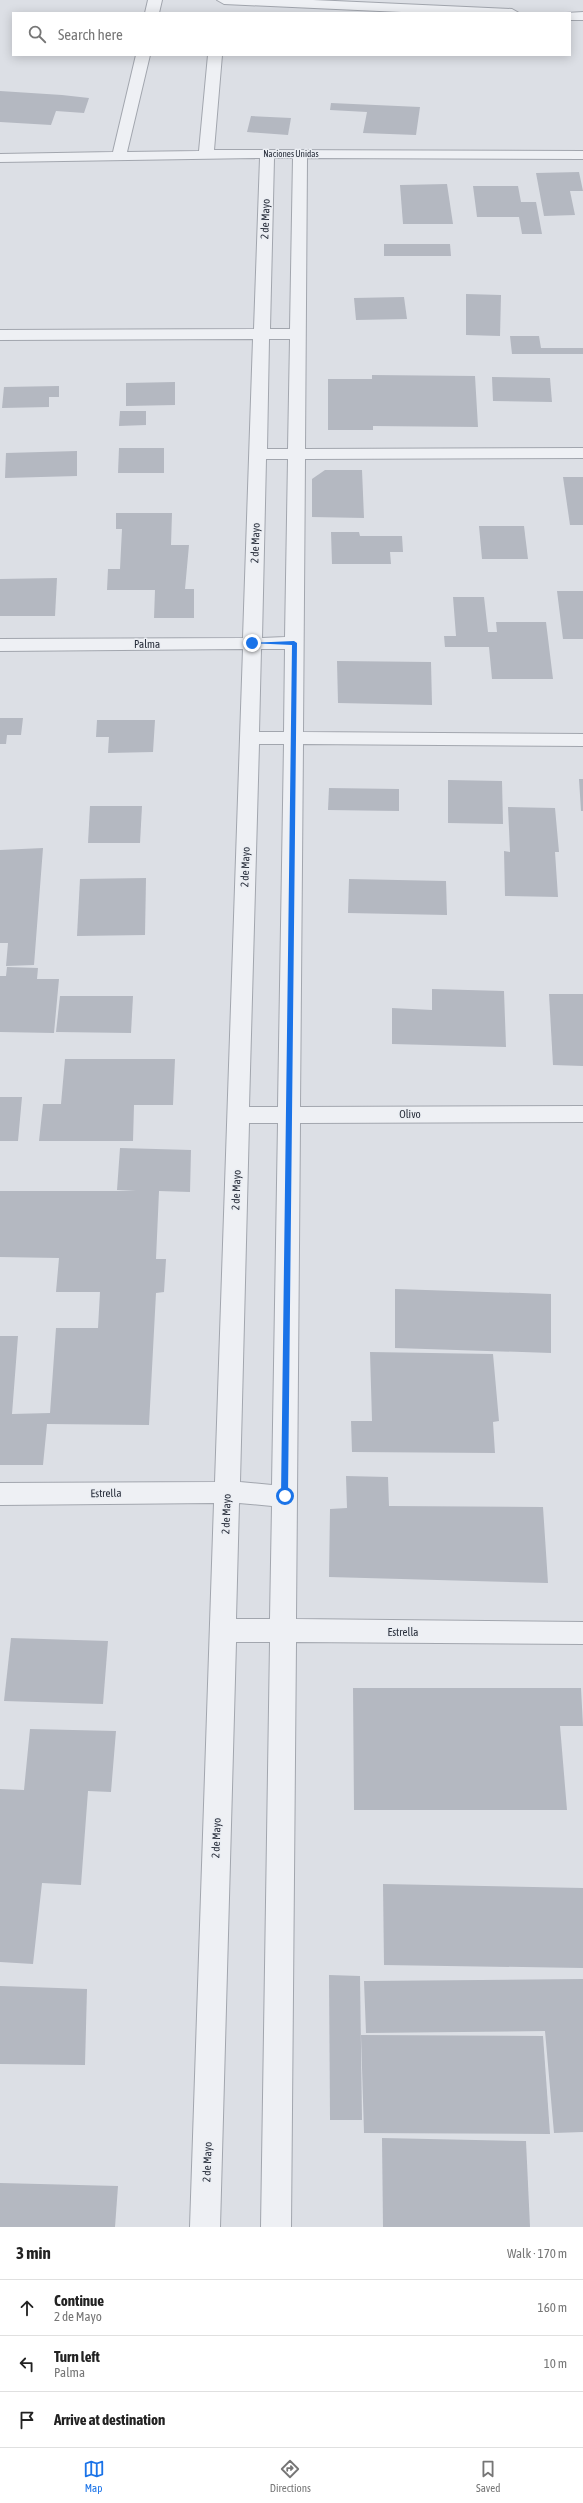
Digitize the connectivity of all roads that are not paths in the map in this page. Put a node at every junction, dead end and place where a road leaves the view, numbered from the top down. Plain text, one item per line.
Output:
1 (156, 0) edge
2 (219, 0) edge
3 (224, 0) edge
4 (152, 12) edge
5 (218, 12) edge
6 (490, 12) edge
7 (571, 16) edge
8 (583, 16) edge
9 (143, 56) edge
10 (214, 56) edge
11 (267, 154) junction
12 (300, 154) junction
13 (206, 155) junction
14 (583, 155) edge
15 (119, 156) junction
16 (0, 158) edge
17 (262, 334) junction
18 (298, 334) junction
19 (0, 335) edge
20 (583, 453) edge
21 (258, 454) junction
22 (296, 454) junction
23 (252, 643) junction
24 (294, 643) junction
25 (0, 645) edge
26 (249, 738) junction
27 (293, 739) junction
28 (583, 740) edge
29 (289, 1114) junction
30 (583, 1114) edge
31 (238, 1115) junction
32 (227, 1492) junction
33 (0, 1494) edge
34 (285, 1496) junction
35 (222, 1630) junction
36 (283, 1631) junction
37 (583, 1633) edge
38 (205, 2227) edge
39 (276, 2227) edge

1 - 4 street
2 - 5 street
3 - 6 street
7 - 8 street
9 - 15 street
10 - 13 street
11 - 12 street, Naciones Unidas
11 - 13 street, Naciones Unidas
11 - 17 street, 2 de Mayo
12 - 14 street, Naciones Unidas
12 - 18 street
13 - 15 street, Naciones Unidas
15 - 16 street, Naciones Unidas
17 - 18 street
17 - 19 street
17 - 21 street, 2 de Mayo
18 - 22 street
20 - 22 street
21 - 22 street
21 - 23 street, 2 de Mayo
22 - 24 street
23 - 24 street, Palma
23 - 25 street, Palma
23 - 26 street, 2 de Mayo
24 - 27 street
26 - 27 street
26 - 31 street, 2 de Mayo
27 - 28 street
27 - 29 street
29 - 30 street, Olivo
29 - 31 street, Olivo
29 - 34 street
31 - 32 street, 2 de Mayo
32 - 33 street, Estrella
32 - 34 street, Estrella
32 - 35 street, 2 de Mayo
34 - 36 street
35 - 36 street, Estrella
35 - 38 street, 2 de Mayo
36 - 37 street, Estrella
36 - 39 street

